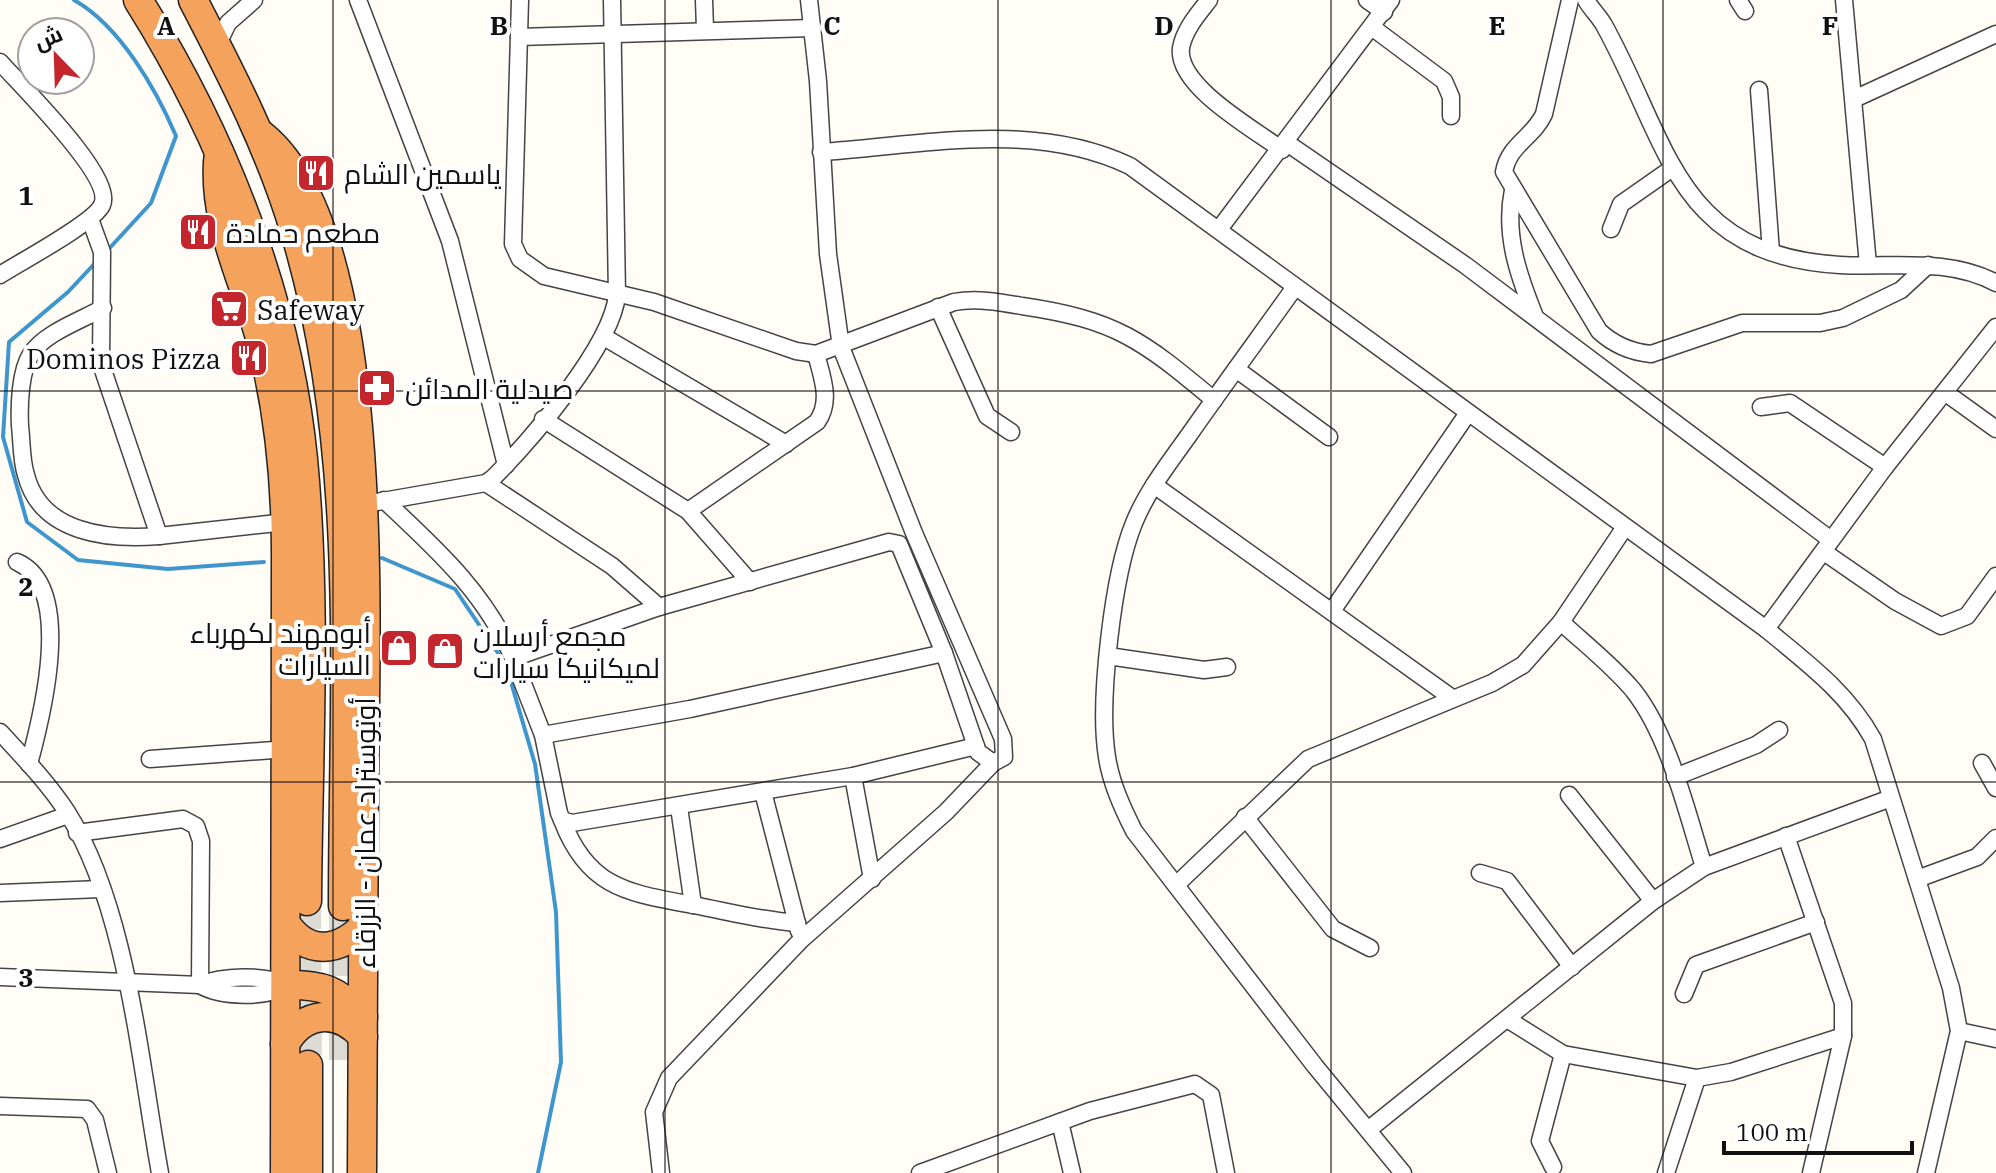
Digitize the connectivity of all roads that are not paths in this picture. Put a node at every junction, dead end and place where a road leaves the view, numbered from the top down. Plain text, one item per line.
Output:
1 (138, 0) edge
2 (193, 0) edge
3 (254, 0) edge
4 (520, 0) edge
5 (612, 0) edge
6 (704, 0) edge
7 (809, 0) edge
8 (1209, 0) edge
9 (1367, 0) edge
10 (1570, 0) edge
11 (1844, 0) edge
12 (360, 1) edge
13 (1594, 1) edge
14 (1388, 6) edge
15 (813, 28) junction
16 (1373, 28) junction
17 (705, 29) junction
18 (613, 34) junction
19 (1996, 34) edge
20 (519, 37) junction
21 (217, 46) junction
22 (0, 62) edge
23 (1759, 90) dead end
24 (1854, 99) junction
25 (1451, 116) dead end
26 (1284, 146) junction
27 (821, 152) junction
28 (1671, 169) junction
29 (1513, 190) junction
30 (90, 219) junction
31 (1220, 228) junction
32 (1611, 229) dead end
33 (1771, 252) junction
34 (1868, 265) junction
35 (1928, 265) junction
36 (0, 275) edge
37 (1996, 283) edge
38 (1295, 287) junction
39 (617, 295) junction
40 (938, 307) junction
41 (103, 308) junction
42 (1535, 316) junction
43 (330, 319) junction
44 (270, 332) junction
45 (604, 337) junction
46 (1993, 340) edge
47 (841, 347) junction
48 (816, 354) junction
49 (1236, 369) junction
50 (1946, 393) junction
51 (1214, 400) junction
52 (1761, 407) dead end
53 (1468, 413) junction
54 (543, 419) junction
55 (1996, 429) edge
56 (1011, 432) dead end
57 (1329, 437) dead end
58 (786, 444) junction
59 (506, 465) junction
60 (1885, 467) junction
61 (486, 483) junction
62 (1154, 485) junction
63 (374, 502) junction
64 (688, 511) junction
65 (286, 522) junction
66 (1625, 527) junction
67 (159, 536) junction
68 (1828, 546) junction
69 (17, 562) dead end
70 (1996, 576) edge
71 (750, 582) junction
72 (659, 607) junction
73 (1332, 611) junction
74 (1561, 622) junction
75 (1766, 629) junction
76 (944, 653) junction
77 (1108, 656) junction
78 (513, 658) junction
79 (1227, 667) dead end
80 (1452, 698) junction
81 (1779, 730) dead end
82 (0, 732) edge
83 (543, 735) junction
84 (976, 746) junction
85 (287, 749) junction
86 (150, 759) dead end
87 (993, 763) junction
88 (1982, 763) dead end
89 (29, 764) junction
90 (853, 776) junction
91 (1675, 777) junction
92 (1996, 788) edge
93 (763, 792) junction
94 (1569, 795) dead end
95 (1891, 798) junction
96 (679, 807) junction
97 (68, 815) junction
98 (1245, 817) junction
99 (562, 820) junction
100 (77, 833) junction
101 (1786, 836) junction
102 (1996, 838) edge
103 (0, 839) edge
104 (1704, 867) junction
105 (1480, 873) dead end
106 (872, 879) junction
107 (1917, 879) junction
108 (1176, 885) junction
109 (101, 889) junction
110 (0, 893) edge
111 (307, 901) tunnel mouth
112 (1653, 901) junction
113 (693, 905) junction
114 (343, 906) tunnel mouth
115 (1816, 922) junction
116 (286, 924) junction
117 (799, 932) junction
118 (364, 938) junction
119 (1370, 948) dead end
120 (1572, 967) junction
121 (0, 977) edge
122 (126, 983) junction
123 (315, 984) junction
124 (200, 985) junction
125 (286, 985) junction
126 (1684, 994) dead end
127 (1507, 1019) junction
128 (363, 1027) junction
129 (1959, 1031) junction
130 (1843, 1036) junction
131 (1996, 1039) edge
132 (285, 1044) junction
133 (1563, 1054) junction
134 (308, 1065) tunnel mouth
135 (343, 1068) tunnel mouth
136 (1697, 1078) junction
137 (0, 1106) edge
138 (1060, 1122) junction
139 (1368, 1130) junction
140 (1553, 1167) dead end
141 (108, 1173) edge
142 (160, 1173) edge
143 (285, 1173) edge
144 (308, 1173) edge
145 (343, 1173) edge
146 (362, 1173) edge
147 (661, 1173) edge
148 (920, 1173) edge
149 (1072, 1173) edge
150 (1226, 1173) edge
151 (1403, 1173) edge
152 (1666, 1173) edge
153 (1811, 1173) edge
154 (1926, 1173) edge

1 - 44 highway, أوتوستراد عمان - الزرقاء
2 - 21 highway, أوتوستراد عمان - الزرقاء
3 - 21 street
4 - 20 street
5 - 18 street
6 - 17 street
7 - 15 street
8 - 26 street
9 - 14 street
10 - 29 street
11 - 24 street
12 - 59 street
13 - 28 street
14 - 16 street
15 - 17 street
15 - 27 street
16 - 25 street
16 - 26 street
17 - 18 street
18 - 20 street
18 - 39 street
19 - 24 street
20 - 39 street
21 - 43 highway, أوتوستراد عمان - الزرقاء
22 - 30 street
23 - 33 street
24 - 34 street
26 - 31 street
26 - 42 street
27 - 31 street
27 - 47 street
28 - 32 street
28 - 33 street
29 - 35 street
29 - 42 street
30 - 36 street
30 - 41 street
31 - 38 street
33 - 34 street
34 - 35 street
35 - 37 street
38 - 49 street
38 - 53 street
39 - 45 street
39 - 48 street
40 - 47 street
40 - 51 street
40 - 56 street
41 - 67 street
41 - 67 street
42 - 68 street
43 - 63 highway, أوتوستراد عمان - الزرقاء
43 - 114 highway, أوتوستراد عمان - الزرقاء
44 - 65 highway, أوتوستراد عمان - الزرقاء
44 - 111 highway, أوتوستراد عمان - الزرقاء
45 - 54 street
45 - 58 street
46 - 50 street
47 - 48 street
47 - 87 street
48 - 58 street
49 - 51 street
49 - 57 street
50 - 55 street
50 - 60 street
51 - 62 street
52 - 60 street
53 - 66 street
53 - 73 street
54 - 59 street
54 - 64 street
58 - 64 street
59 - 61 street
60 - 68 street
61 - 63 street
61 - 72 street
62 - 73 street
62 - 77 street
63 - 78 street
63 - 118 highway, أوتوستراد عمان - الزرقاء
64 - 71 street
65 - 67 street
65 - 85 highway, أوتوستراد عمان - الزرقاء
66 - 74 street
66 - 75 street
68 - 70 street
68 - 75 street
69 - 89 street
71 - 72 street
71 - 76 street
72 - 78 street
73 - 80 street
74 - 80 street
74 - 91 street
75 - 95 street
76 - 83 street
76 - 84 street
77 - 79 street
77 - 108 street
78 - 83 street
80 - 98 street
81 - 91 street
82 - 89 street
83 - 99 street
84 - 87 street
84 - 90 street
85 - 86 street
85 - 116 highway, أوتوستراد عمان - الزرقاء
87 - 106 street
88 - 92 street
89 - 97 street
90 - 93 street
90 - 106 street
91 - 104 street
93 - 96 street
93 - 117 street
94 - 112 street
95 - 101 street
95 - 107 street
96 - 99 street
96 - 113 street
97 - 100 street
97 - 103 street
98 - 108 street
98 - 119 street
99 - 113 street
100 - 109 street
100 - 124 street
101 - 104 street
101 - 115 street
102 - 107 street
104 - 112 street
105 - 120 street
106 - 117 street
107 - 129 street
108 - 139 street
109 - 110 street
109 - 122 street
112 - 120 street
113 - 117 street
115 - 126 street
115 - 130 street
116 - 118 highway
116 - 125 highway, أوتوستراد عمان - الزرقاء
117 - 147 street
118 - 123 highway
118 - 128 highway, أوتوستراد عمان - الزرقاء
120 - 127 street
121 - 122 street
122 - 124 street
122 - 142 street
123 - 125 highway
123 - 128 highway
124 - 125 street
125 - 132 highway, أوتوستراد عمان - الزرقاء
127 - 133 street
127 - 139 street
128 - 132 highway
128 - 146 highway, أوتوستراد عمان - الزرقاء
129 - 131 street
129 - 154 street
130 - 136 street
130 - 153 street
132 - 143 highway, أوتوستراد عمان - الزرقاء
133 - 136 street
133 - 140 street
134 - 144 highway
135 - 145 highway
136 - 152 street
137 - 141 street
138 - 148 street
138 - 149 street
138 - 150 street
139 - 151 street

